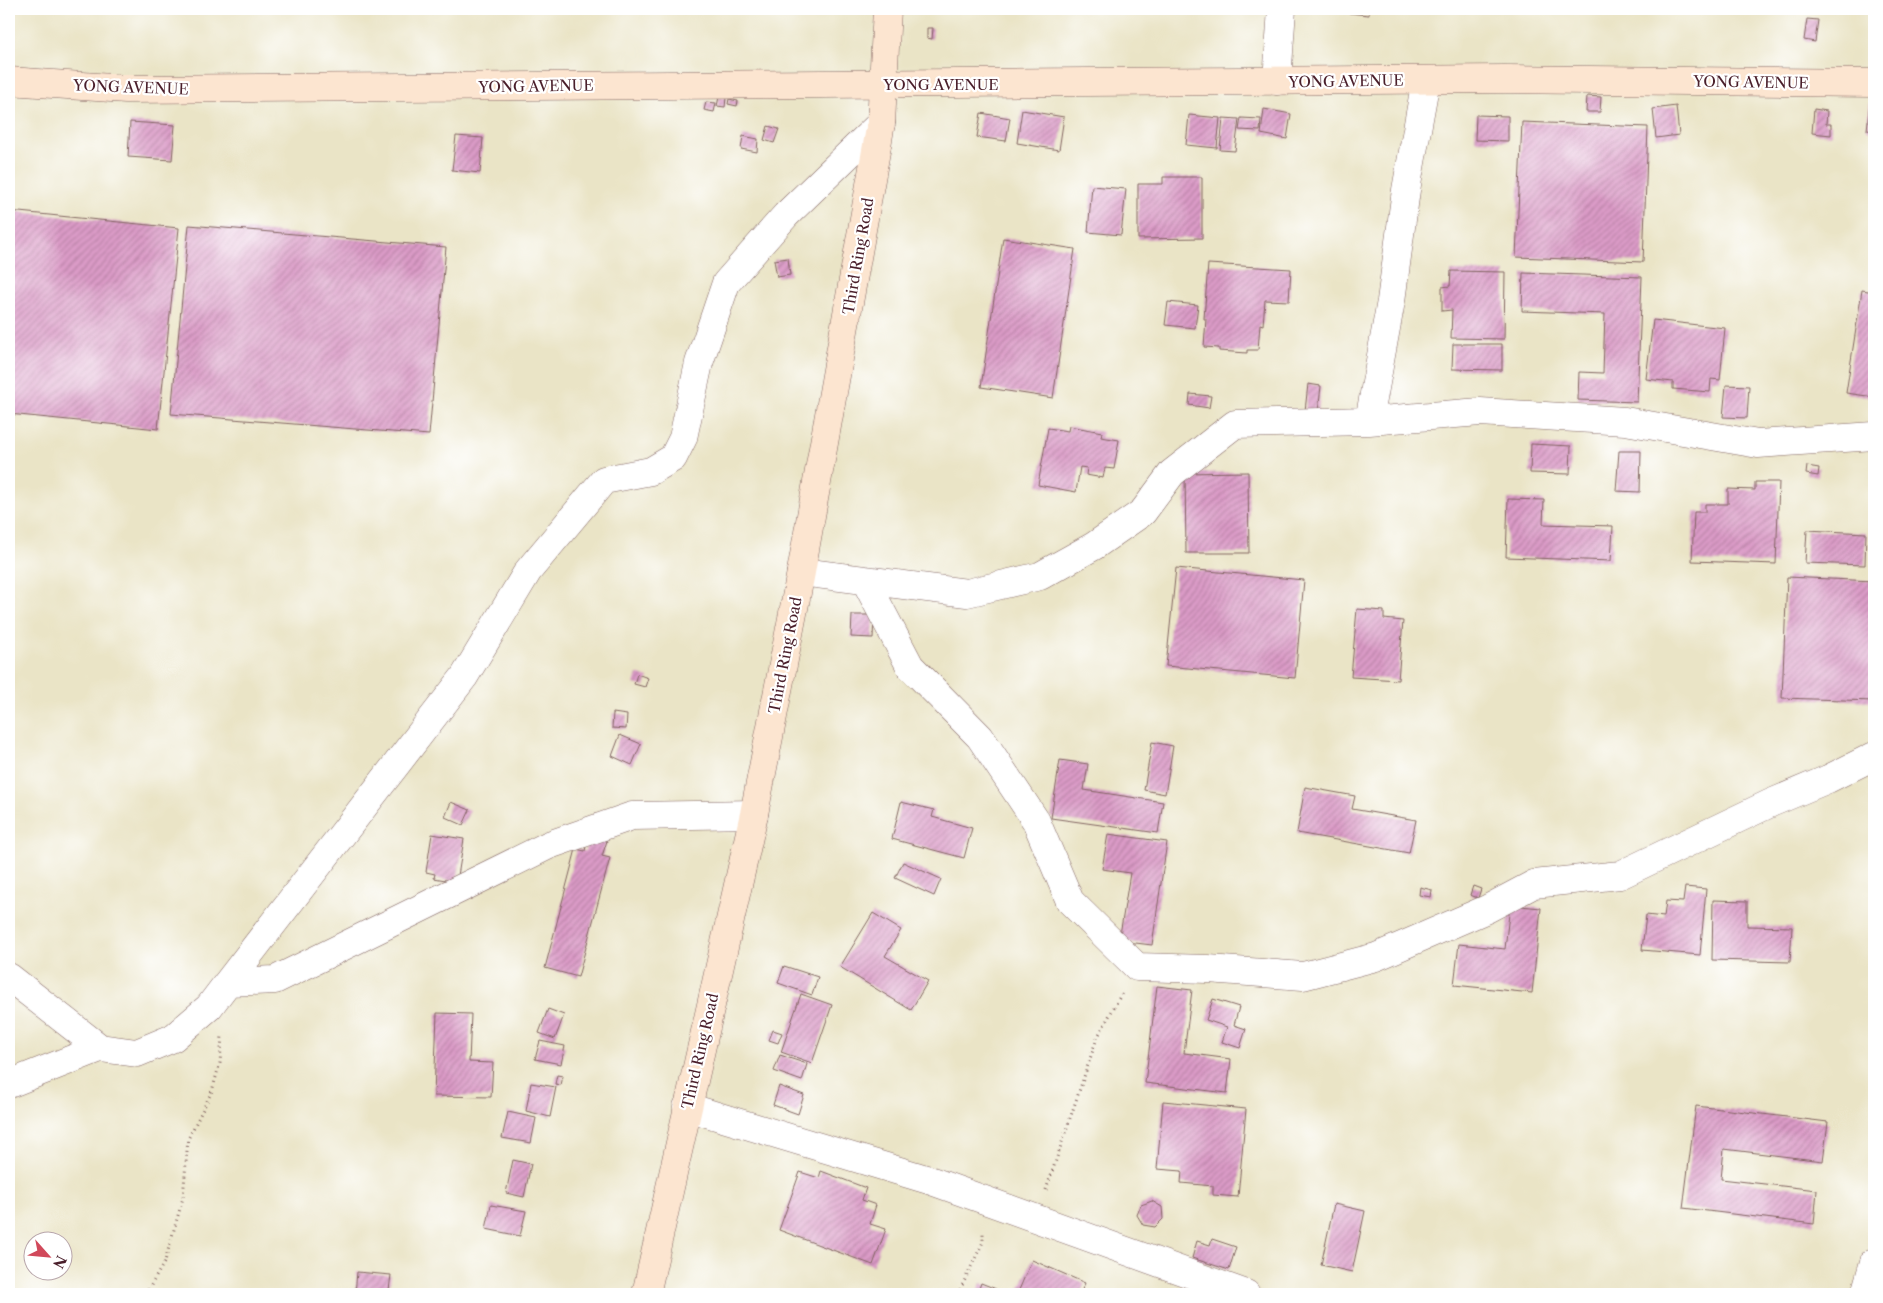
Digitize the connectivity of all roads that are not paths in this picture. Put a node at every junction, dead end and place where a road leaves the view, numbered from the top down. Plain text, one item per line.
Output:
1 (887, 9) edge
2 (1282, 9) edge
3 (1426, 80) junction
4 (9, 81) edge
5 (1277, 82) junction
6 (1874, 83) edge
7 (884, 85) junction
8 (881, 123) junction
9 (1369, 421) junction
10 (1874, 436) edge
11 (802, 572) junction
12 (865, 580) junction
13 (1874, 756) edge
14 (754, 814) junction
15 (9, 977) edge
16 (228, 982) junction
17 (100, 1048) junction
18 (9, 1084) edge
19 (687, 1107) junction
20 (1874, 1262) edge
21 (648, 1293) edge
22 (1246, 1294) edge
23 (1865, 1294) edge

1 - 7 street, Third Ring Road
2 - 5 street
3 - 5 street, YONG AVENUE
3 - 6 street, YONG AVENUE
3 - 9 street
4 - 7 street, YONG AVENUE
5 - 7 street, YONG AVENUE
7 - 8 street, Third Ring Road
8 - 11 street, Third Ring Road
8 - 16 street
9 - 10 street
9 - 12 street
11 - 12 street
11 - 14 street, Third Ring Road
12 - 13 street
14 - 16 street
14 - 19 street, Third Ring Road
15 - 17 street
16 - 17 street
17 - 18 street
19 - 21 street, Third Ring Road
19 - 22 street
20 - 23 street

